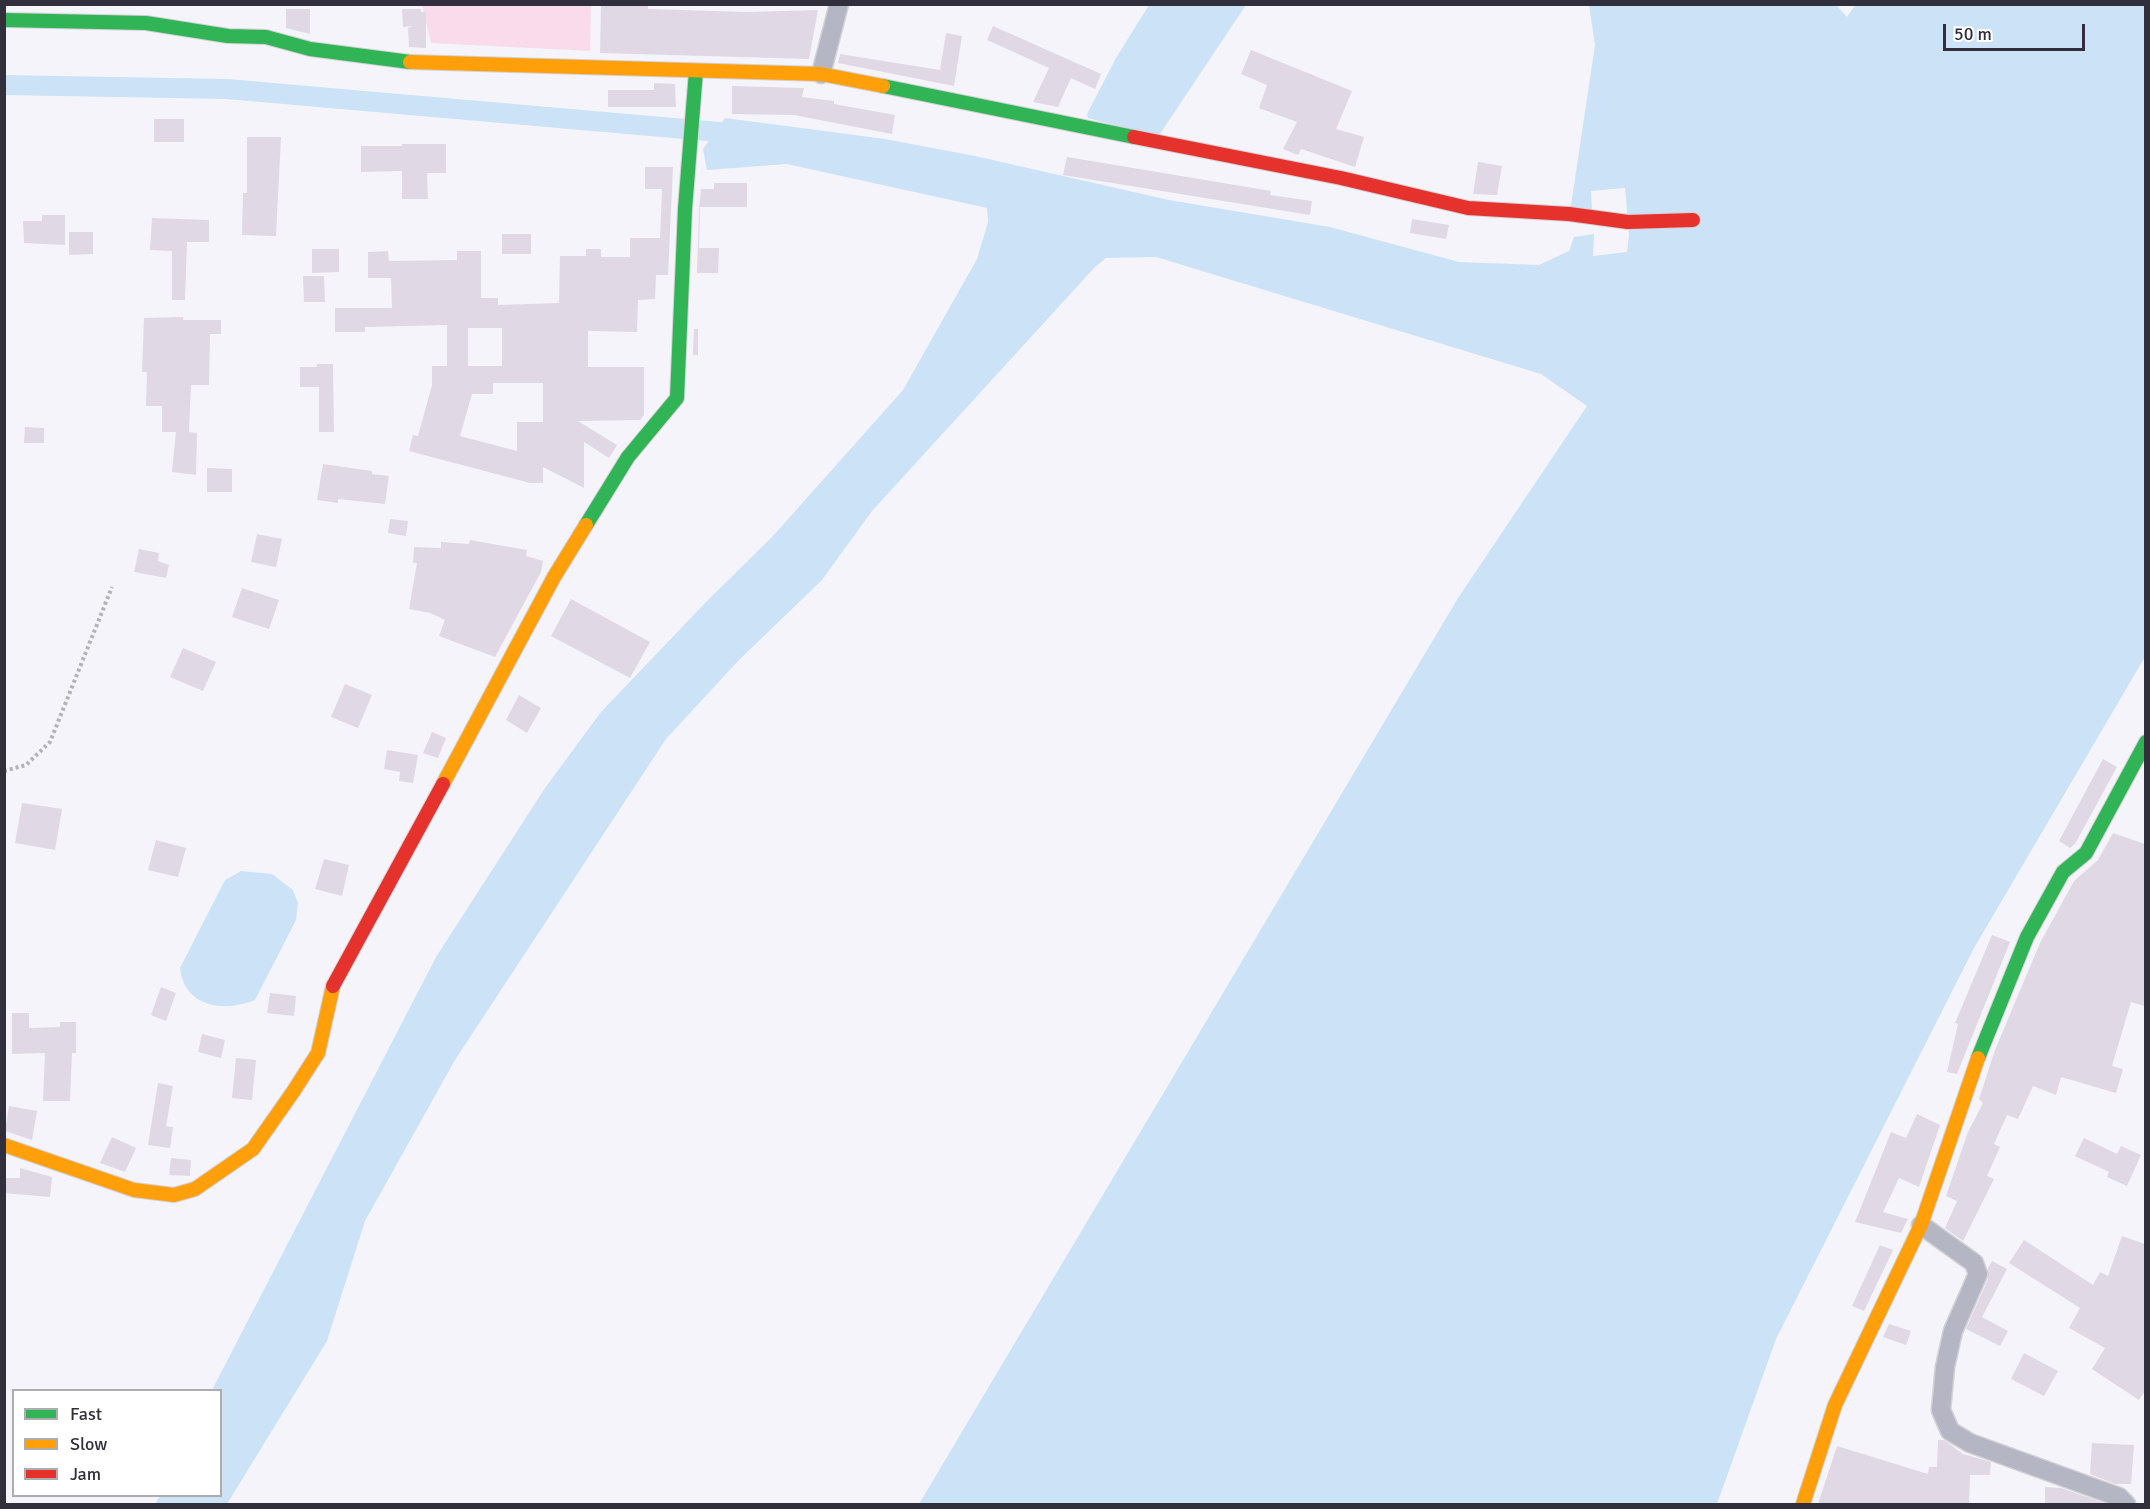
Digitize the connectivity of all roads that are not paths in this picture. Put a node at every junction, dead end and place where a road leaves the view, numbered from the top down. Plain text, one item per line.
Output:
1 (839, 4) edge
2 (4, 20) edge
3 (696, 71) junction
4 (821, 74) junction
5 (1694, 220) dead end
6 (2145, 742) edge
7 (4, 1145) edge
8 (1921, 1225) junction
9 (1803, 1504) edge
10 (2126, 1504) edge

1 - 4 street
2 - 3 street
3 - 4 street
3 - 7 street
4 - 5 street
6 - 8 street
8 - 9 street
8 - 10 street

